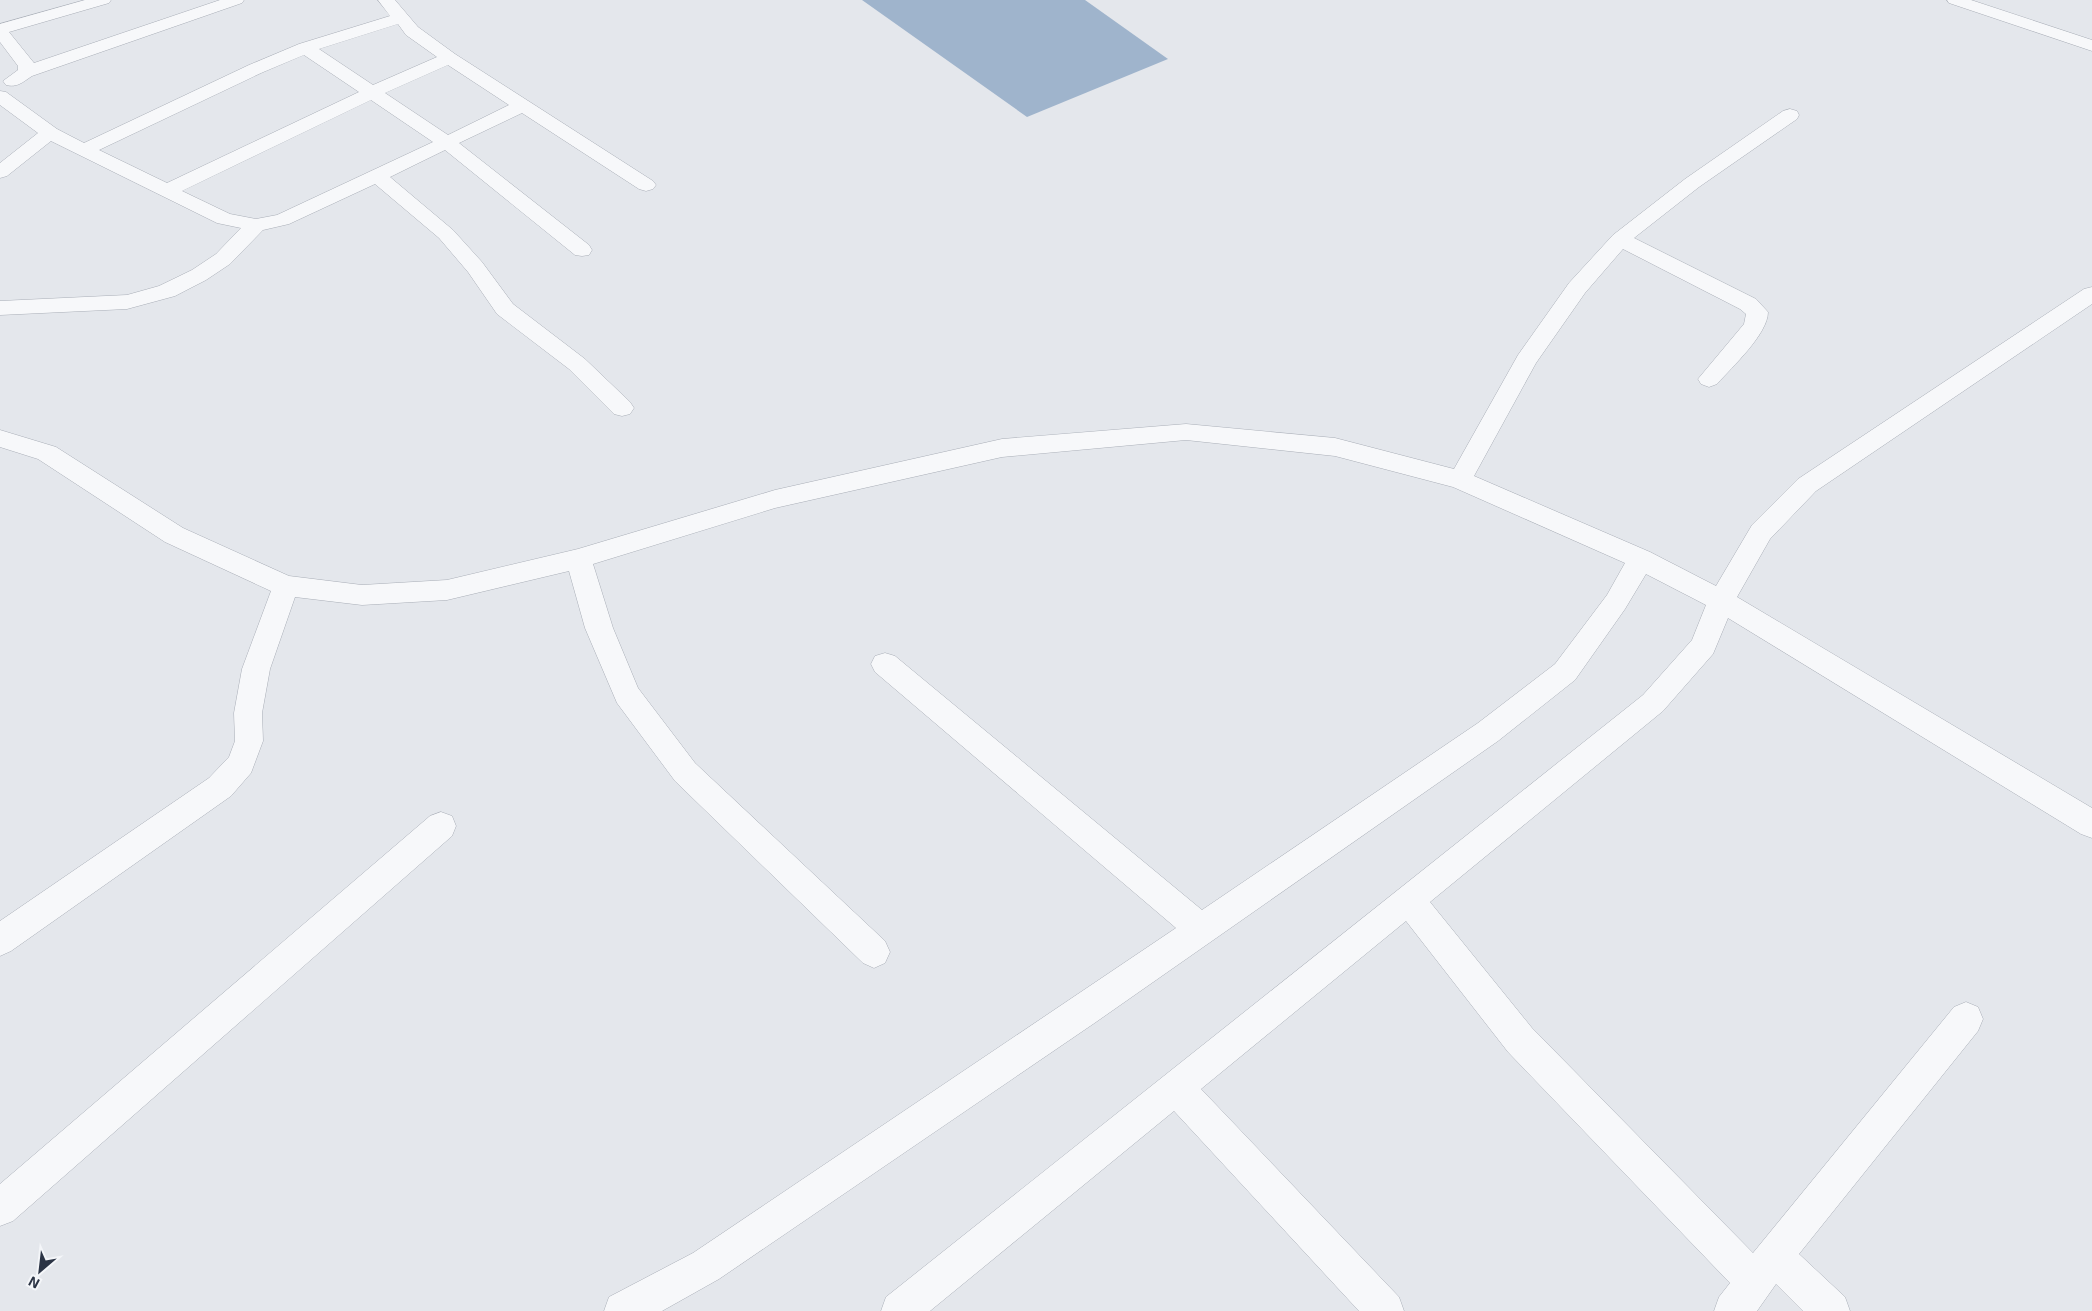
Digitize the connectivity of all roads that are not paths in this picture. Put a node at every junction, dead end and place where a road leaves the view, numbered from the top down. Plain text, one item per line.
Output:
1 (103, 0) edge
2 (236, 0) edge
3 (386, 0) edge
4 (1955, 0) edge
5 (401, 18) junction
6 (0, 30) edge
7 (2092, 46) edge
8 (305, 48) junction
9 (449, 58) junction
10 (26, 72) junction
11 (1, 89) edge
12 (373, 92) junction
13 (524, 105) junction
14 (1790, 115) dead end
15 (50, 133) junction
16 (446, 142) junction
17 (84, 150) junction
18 (0, 172) edge
19 (376, 176) junction
20 (646, 185) dead end
21 (168, 190) junction
22 (256, 225) junction
23 (1620, 239) junction
24 (582, 250) dead end
25 (2092, 294) edge
26 (0, 308) edge
27 (1709, 380) dead end
28 (622, 408) dead end
29 (0, 438) edge
30 (1460, 480) junction
31 (1641, 559) junction
32 (578, 560) junction
33 (286, 586) junction
34 (1721, 601) junction
35 (886, 664) dead end
36 (2092, 824) edge
37 (441, 826) dead end
38 (1409, 900) junction
39 (1201, 929) junction
40 (0, 940) edge
41 (874, 952) dead end
42 (1966, 1019) dead end
43 (1176, 1088) junction
44 (0, 1208) edge
45 (1764, 1268) junction
46 (623, 1311) edge
47 (900, 1311) edge
48 (1385, 1311) edge
49 (1733, 1311) edge
50 (1831, 1311) edge

1 - 6 street
2 - 10 street
3 - 5 street
4 - 7 street
5 - 8 street
5 - 9 street
6 - 10 street
8 - 12 street
8 - 17 street
9 - 12 street
9 - 13 street
10 - 11 street
11 - 15 street
12 - 16 street
12 - 21 street
13 - 16 street
13 - 20 street
14 - 23 street
15 - 17 street
15 - 18 street
16 - 19 street
16 - 24 street
17 - 21 street
19 - 22 street
19 - 28 street
21 - 22 street
22 - 26 street
23 - 27 street
23 - 30 street
25 - 34 street
29 - 33 street
30 - 31 street
30 - 32 street
31 - 34 street
31 - 39 street
32 - 33 street
32 - 41 street
33 - 40 street
34 - 36 street
34 - 38 street
35 - 39 street
37 - 44 street
38 - 43 street
38 - 45 street
39 - 46 street
42 - 45 street
43 - 47 street
43 - 48 street
45 - 49 street
45 - 50 street

